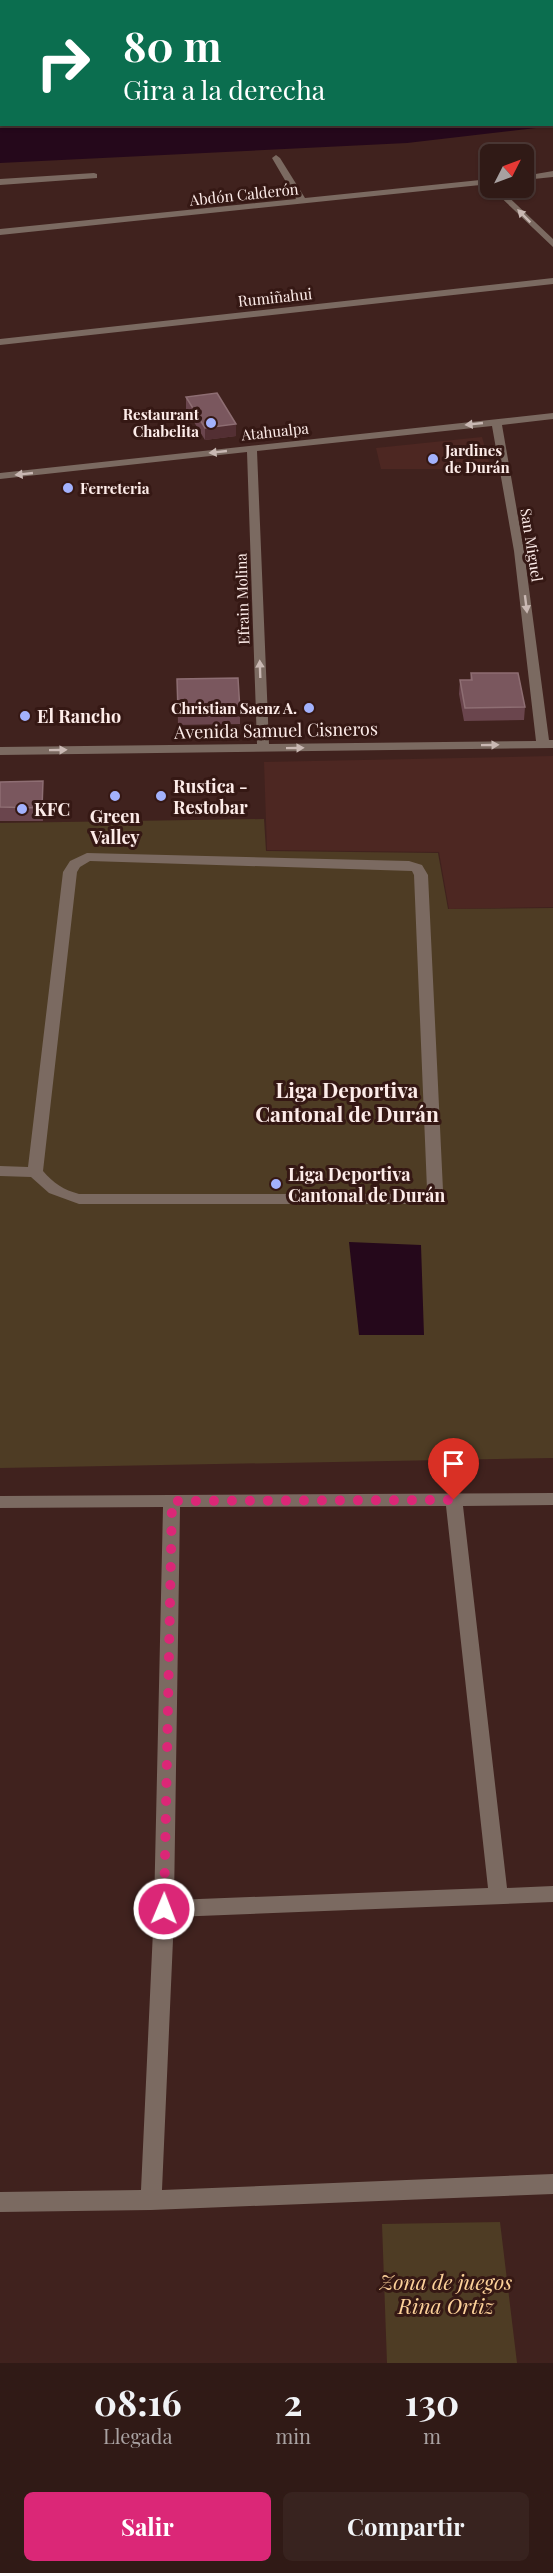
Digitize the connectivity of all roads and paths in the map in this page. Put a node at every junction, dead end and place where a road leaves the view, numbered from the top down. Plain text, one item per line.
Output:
1 (276, 158) dead end
2 (553, 174) edge
3 (93, 176) dead end
4 (534, 177) edge
5 (0, 182) edge
6 (480, 183) edge
7 (505, 198) edge
8 (302, 201) junction
9 (0, 232) edge
10 (553, 244) edge
11 (553, 281) edge
12 (0, 342) edge
13 (553, 416) edge
14 (496, 422) junction
15 (252, 448) junction
16 (0, 477) edge
17 (548, 744) edge
18 (263, 748) junction
19 (0, 751) edge
20 (0, 1171) edge
21 (35, 1172) junction
22 (553, 1499) edge
23 (454, 1500) junction
24 (172, 1501) junction
25 (0, 1502) edge
26 (498, 1894) junction
27 (553, 1894) edge
28 (164, 1909) junction
29 (553, 2184) edge
30 (151, 2200) junction
31 (0, 2202) edge

1 - 8 street
2 - 4 street
3 - 5 street
6 - 8 street, Abdón Calderón
10 -> 7 street
8 - 9 street, Abdón Calderón
11 - 12 street, Rumiñahui
13 - 14 street, Atahualpa
14 -> 15 street, Atahualpa
14 -> 17 street, San Miguel
15 -> 16 street, Atahualpa
18 -> 15 street, Efrain Molina
18 -> 17 street, Avenida Samuel Cisneros
19 -> 18 street, Avenida Samuel Cisneros
20 - 21 street
21 - 21 street
22 - 23 street
23 - 24 street
23 - 26 street
24 - 25 street
24 - 28 street
26 - 27 street
26 - 28 street
28 - 30 street
29 - 30 street
30 - 31 street

